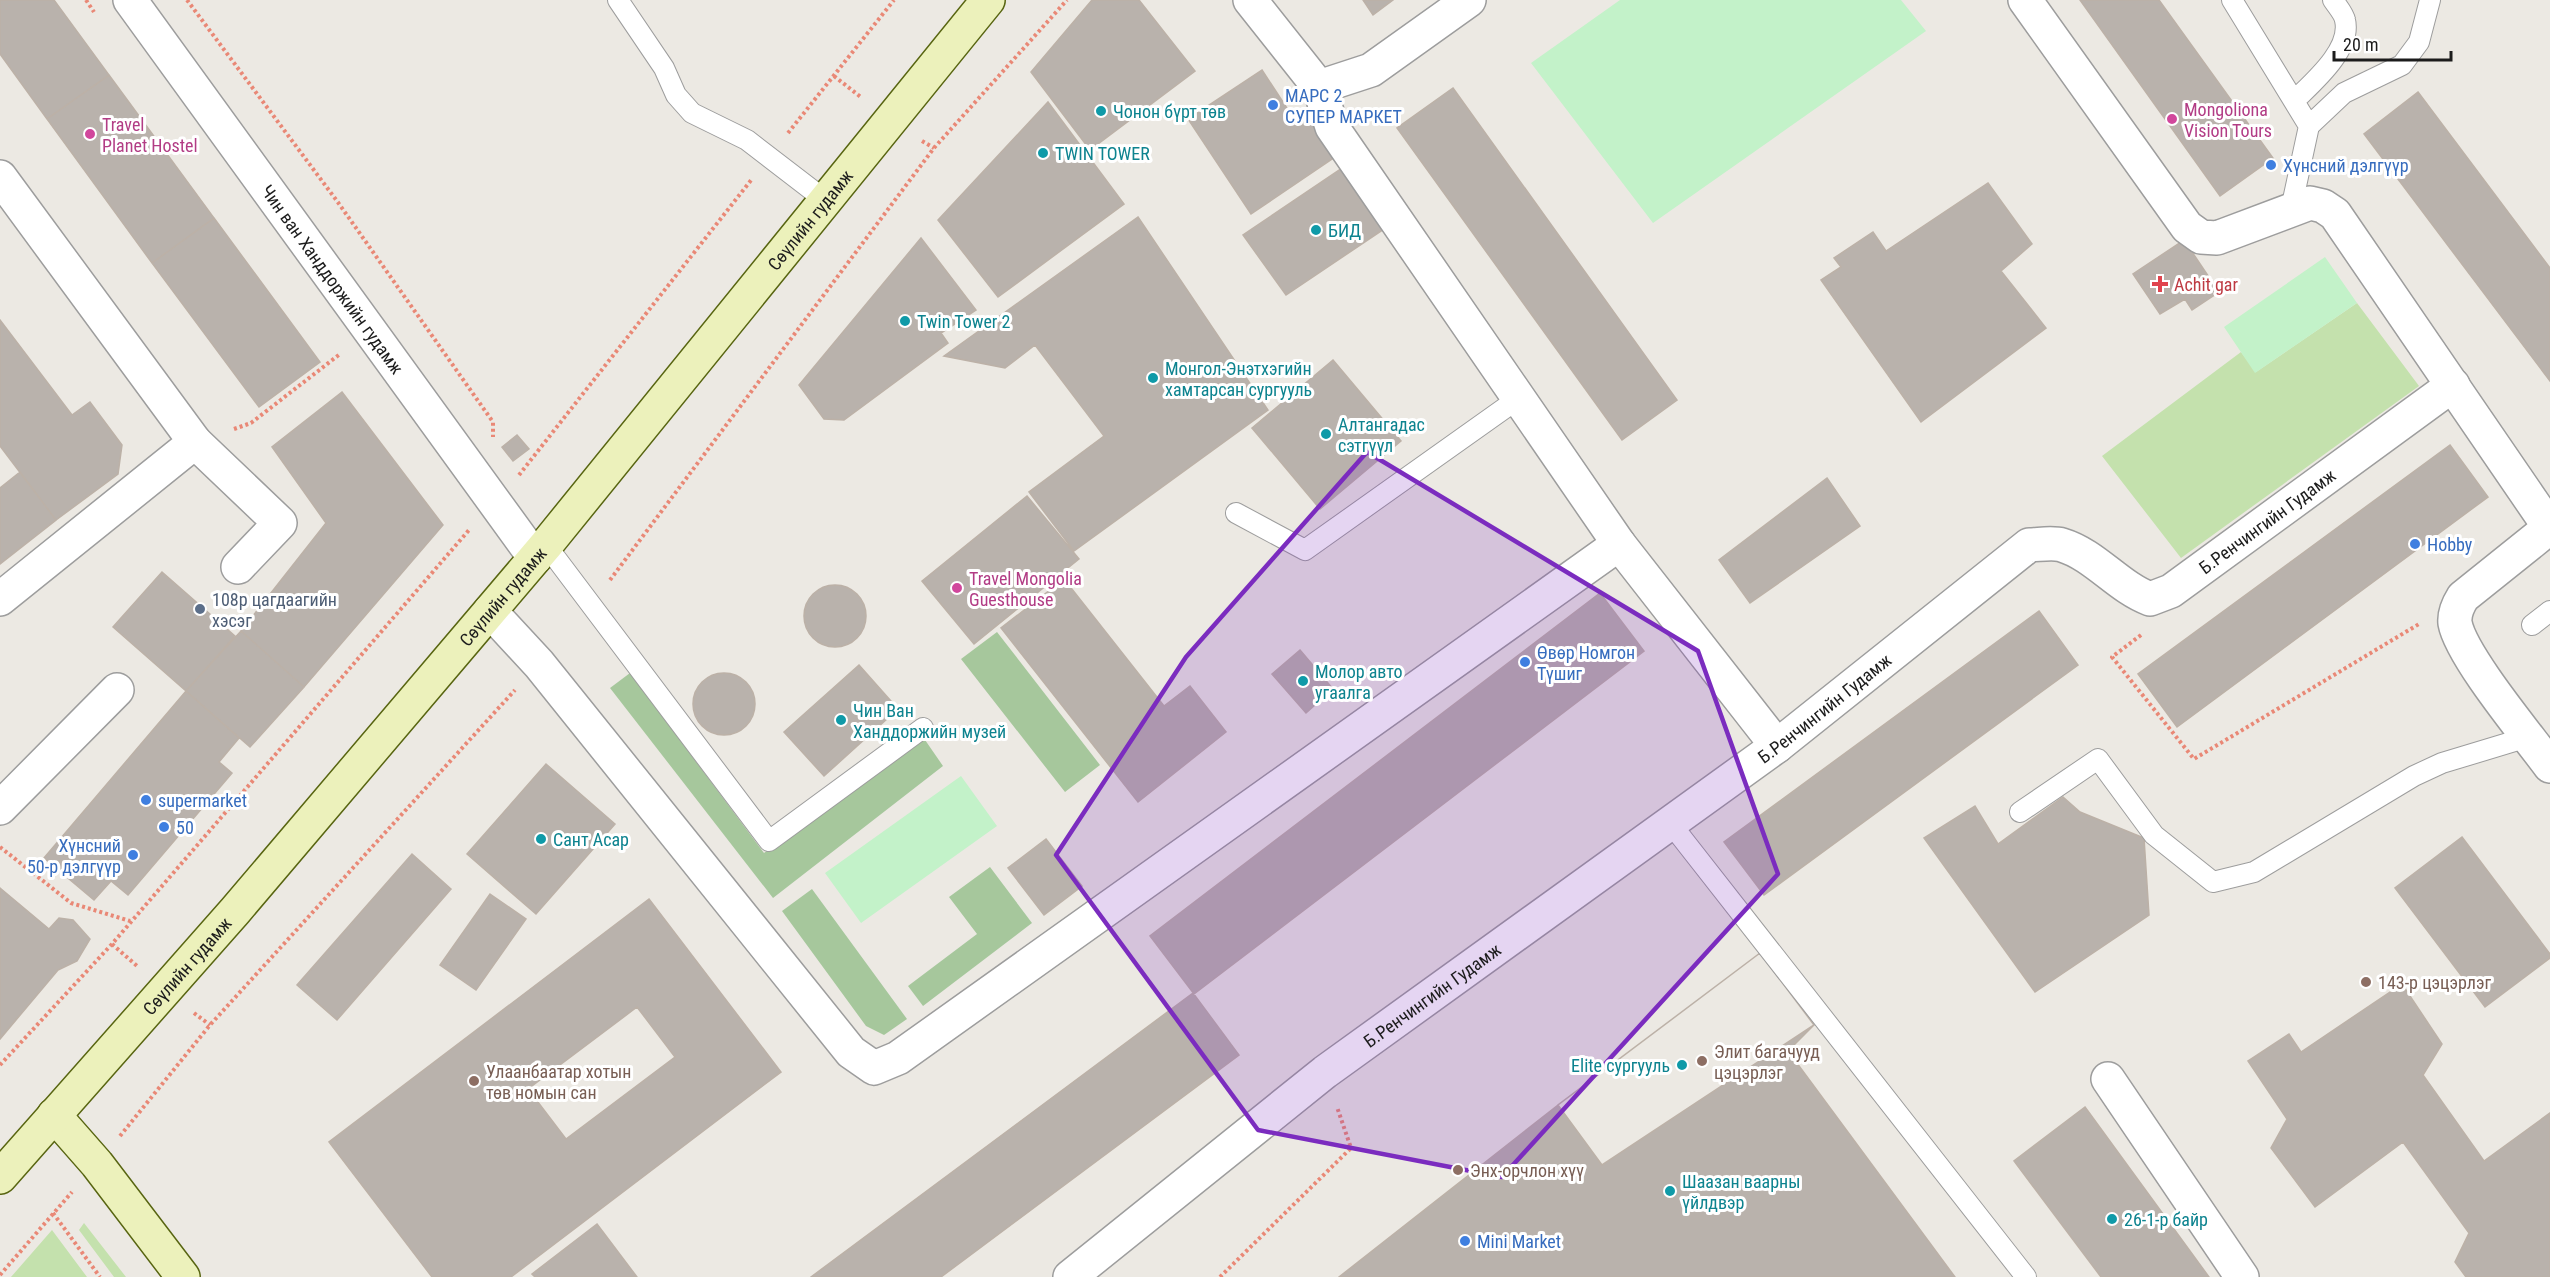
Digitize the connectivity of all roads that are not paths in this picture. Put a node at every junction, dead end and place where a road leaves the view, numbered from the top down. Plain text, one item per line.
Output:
1 (130, 0) edge
2 (618, 0) edge
3 (988, 0) edge
4 (1250, 0) edge
5 (1469, 0) edge
6 (2025, 0) edge
7 (2232, 0) edge
8 (2430, 0) edge
9 (2329, 1) edge
10 (1320, 87) junction
11 (2294, 101) junction
12 (2309, 126) junction
13 (0, 177) edge
14 (825, 200) junction
15 (2291, 209) junction
16 (2453, 385) junction
17 (1519, 398) junction
18 (195, 442) junction
19 (1236, 513) dead end
20 (2550, 528) edge
21 (1619, 544) junction
22 (540, 551) junction
23 (238, 567) dead end
24 (0, 599) edge
25 (489, 611) junction
26 (2550, 612) edge
27 (2532, 626) dead end
28 (117, 690) dead end
29 (923, 728) dead end
30 (2528, 737) junction
31 (1778, 746) junction
32 (2550, 766) edge
33 (0, 808) edge
34 (2020, 812) dead end
35 (1671, 824) junction
36 (2108, 1079) dead end
37 (54, 1116) junction
38 (0, 1177) edge
39 (183, 1277) edge
40 (1070, 1277) edge
41 (2026, 1277) edge
42 (2242, 1277) edge

1 - 22 street, Чин ван Ханддоржийн гудамж
2 - 14 lane
3 - 14 main road, Сөүлийн гудамж
4 - 10 street
5 - 10 street
6 - 15 street
7 - 11 lane
8 - 12 lane
9 - 11 lane
10 - 17 street
11 - 12 lane
12 - 15 lane
13 - 18 street
14 - 22 main road, Сөүлийн гудамж
15 - 16 street
16 - 20 street
16 - 31 street, Б.Ренчингийн Гудамж
17 - 19 lane
17 - 21 street
18 - 23 street
18 - 24 street
20 - 30 street
21 - 25 street
21 - 31 street
22 - 25 main road, Сөүлийн гудамж
22 - 29 lane
25 - 37 main road, Сөүлийн гудамж
26 - 27 lane
28 - 33 street
30 - 32 street
30 - 34 lane
31 - 35 street, Б.Ренчингийн Гудамж
35 - 40 street, Б.Ренчингийн Гудамж
35 - 41 lane
36 - 42 street
37 - 38 main road, Сөүлийн гудамж
37 - 39 main road

